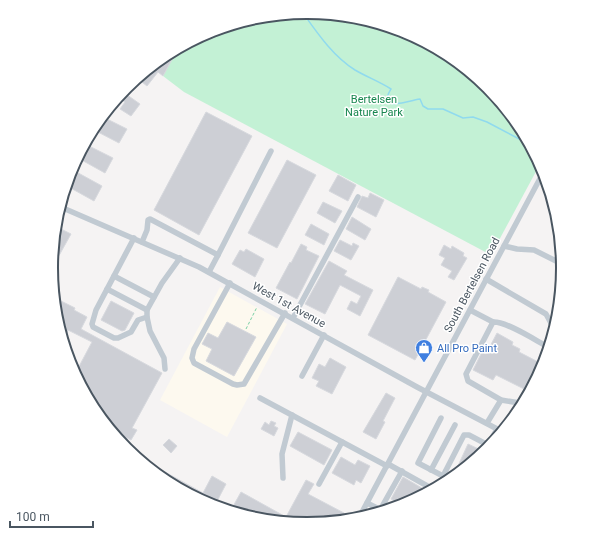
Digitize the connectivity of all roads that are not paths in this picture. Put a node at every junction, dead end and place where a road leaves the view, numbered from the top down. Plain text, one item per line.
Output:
1 (271, 151) dead end
2 (540, 179) edge
3 (358, 196) dead end
4 (65, 209) edge
5 (134, 238) junction
6 (142, 242) junction
7 (504, 246) junction
8 (218, 255) junction
9 (180, 258) junction
10 (556, 261) edge
11 (209, 272) junction
12 (114, 276) junction
13 (486, 279) junction
14 (230, 283) junction
15 (107, 289) junction
16 (154, 297) junction
17 (147, 310) junction
18 (470, 310) junction
19 (285, 313) junction
20 (147, 317) junction
21 (292, 318) junction
22 (492, 322) junction
23 (551, 322) edge
24 (324, 335) junction
25 (544, 344) edge
26 (165, 369) dead end
27 (302, 376) dead end
28 (427, 392) junction
29 (260, 398) dead end
30 (501, 400) junction
31 (517, 403) edge
32 (292, 415) junction
33 (441, 418) dead end
34 (488, 423) junction
35 (455, 425) dead end
36 (498, 429) edge
37 (342, 442) junction
38 (485, 443) edge
39 (388, 465) junction
40 (431, 470) junction
41 (402, 471) junction
42 (283, 478) dead end
43 (319, 484) dead end
44 (429, 486) edge
45 (367, 503) junction
46 (382, 506) edge
47 (376, 508) edge
48 (362, 511) edge

1 - 8 street
2 - 7 street, South Bertelsen Road
3 - 21 street
4 - 5 street, West 1st Avenue
5 - 6 street, West 1st Avenue
5 - 12 street
6 - 8 street
6 - 9 street, West 1st Avenue
7 - 10 street
7 - 13 street, South Bertelsen Road
8 - 11 street
9 - 11 street, West 1st Avenue
9 - 16 street
11 - 14 street, West 1st Avenue
12 - 15 street
12 - 16 street
13 - 18 street, South Bertelsen Road
13 - 23 street
14 - 19 street, West 1st Avenue
14 - 19 street
15 - 17 street
15 - 20 street
16 - 17 street
17 - 20 street
18 - 22 street
18 - 28 street, South Bertelsen Road
19 - 21 street, West 1st Avenue
20 - 26 street
21 - 24 street, West 1st Avenue
22 - 25 street
22 - 30 street
24 - 27 street
24 - 28 street, West 1st Avenue
28 - 34 street, West 1st Avenue
28 - 39 street, South Bertelsen Road
29 - 32 street
30 - 31 street
30 - 34 street
32 - 37 street
32 - 42 street
33 - 40 street
34 - 36 street, West 1st Avenue
35 - 40 street
37 - 39 street
37 - 43 street
38 - 40 street
39 - 41 street
39 - 45 street, South Bertelsen Road
41 - 44 street
41 - 46 street
45 - 47 street
45 - 48 street, South Bertelsen Road

